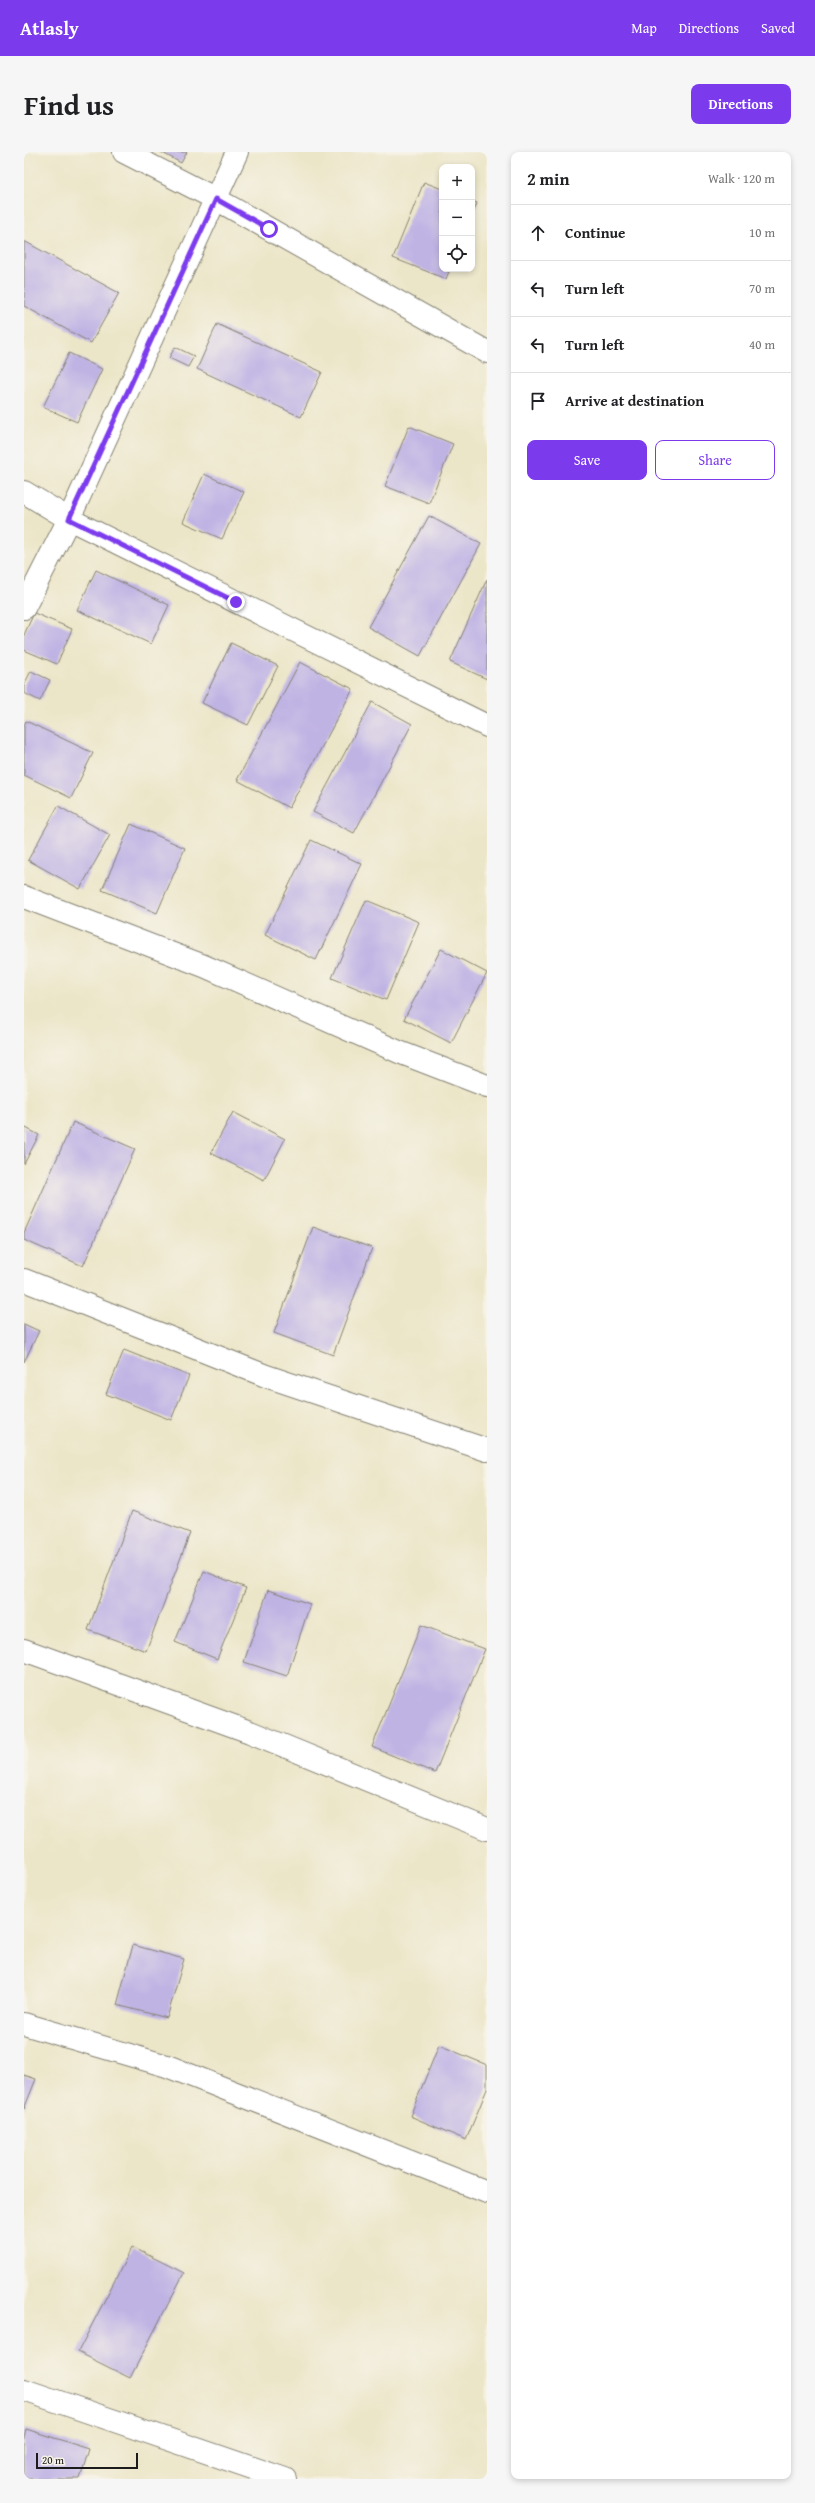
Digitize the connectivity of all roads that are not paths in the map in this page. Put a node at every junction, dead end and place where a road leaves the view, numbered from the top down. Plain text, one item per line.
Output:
1 (124, 152) edge
2 (237, 152) edge
3 (216, 199) junction
4 (487, 352) edge
5 (24, 492) edge
6 (69, 519) junction
7 (24, 608) edge
8 (487, 726) edge
9 (24, 897) edge
10 (487, 1086) edge
11 (24, 1280) edge
12 (487, 1450) edge
13 (24, 1650) edge
14 (487, 1830) edge
15 (24, 2024) edge
16 (487, 2192) edge
17 (24, 2390) edge
18 (285, 2479) edge

1 - 3 street
2 - 3 street
3 - 4 street
3 - 6 street
5 - 6 street
6 - 7 street
6 - 8 street
9 - 10 street
11 - 12 street
13 - 14 street
15 - 16 street
17 - 18 street

